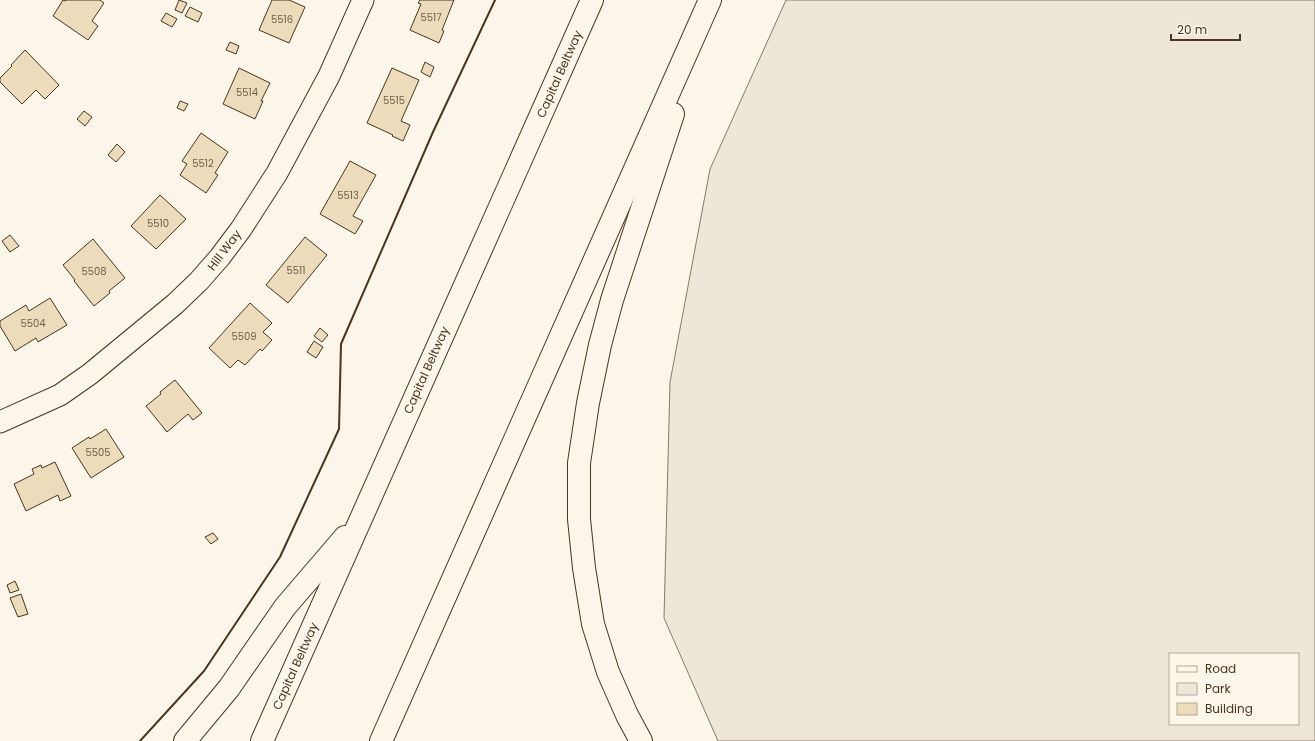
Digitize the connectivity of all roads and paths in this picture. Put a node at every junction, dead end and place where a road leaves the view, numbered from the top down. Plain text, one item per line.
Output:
1 (363, 0) edge
2 (592, 0) edge
3 (710, 0) edge
4 (713, 0) edge
5 (0, 422) edge
6 (360, 519) junction
7 (185, 741) edge
8 (262, 741) edge
9 (382, 741) edge
10 (641, 741) edge

1 - 5 street, Hill Way
2 - 6 highway, Capital Beltway
3 - 9 highway
4 - 10 highway
6 - 7 highway
6 - 8 highway, Capital Beltway

